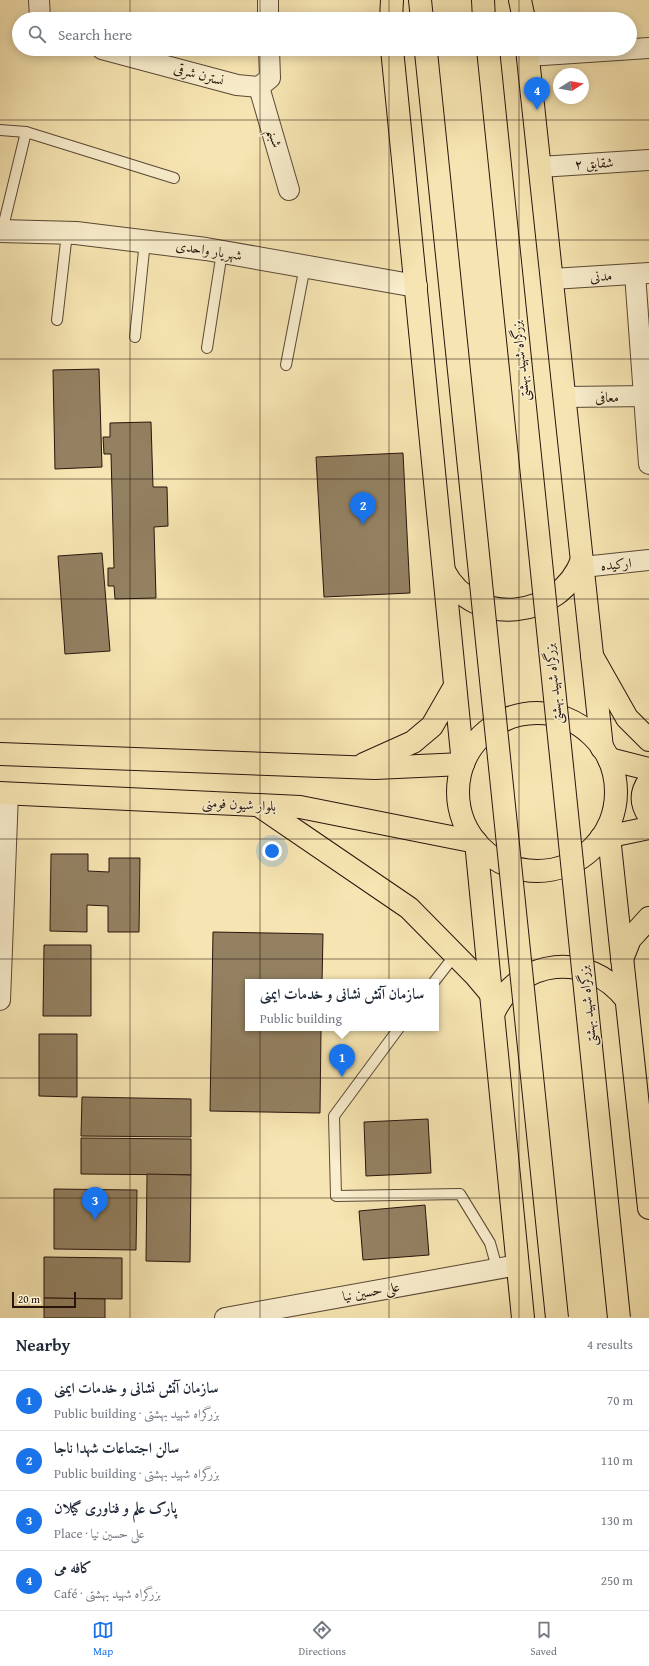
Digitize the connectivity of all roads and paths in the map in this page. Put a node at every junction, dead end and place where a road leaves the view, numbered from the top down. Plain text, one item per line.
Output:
1 (38, 0) edge
2 (268, 0) edge
3 (392, 0) edge
4 (420, 0) edge
5 (482, 0) edge
6 (520, 0) edge
7 (39, 12) edge
8 (268, 12) edge
9 (391, 12) edge
10 (421, 12) edge
11 (483, 12) edge
12 (523, 12) edge
13 (637, 48) edge
14 (649, 48) edge
15 (128, 56) edge
16 (268, 56) edge
17 (393, 56) edge
18 (427, 56) edge
19 (489, 56) edge
20 (528, 56) edge
21 (264, 83) junction
22 (0, 130) edge
23 (26, 132) junction
24 (649, 160) edge
25 (540, 166) junction
26 (174, 178) dead end
27 (289, 190) dead end
28 (1, 232) edge
29 (67, 233) junction
30 (145, 242) junction
31 (222, 252) junction
32 (305, 266) junction
33 (642, 273) edge
34 (552, 279) junction
35 (416, 286) junction
36 (57, 320) dead end
37 (135, 337) dead end
38 (207, 348) dead end
39 (286, 365) dead end
40 (646, 396) edge
41 (564, 397) junction
42 (649, 464) edge
43 (649, 560) edge
44 (582, 564) junction
45 (444, 571) junction
46 (592, 656) junction
47 (455, 686) junction
48 (649, 740) edge
49 (0, 754) edge
50 (606, 754) junction
51 (463, 764) junction
52 (355, 768) junction
53 (649, 769) edge
54 (649, 781) edge
55 (4, 793) edge
56 (258, 805) junction
57 (649, 816) edge
58 (649, 828) edge
59 (605, 833) junction
60 (476, 842) junction
61 (649, 918) edge
62 (455, 955) junction
63 (622, 958) junction
64 (436, 979) edge
65 (626, 999) junction
66 (0, 1000) edge
67 (492, 1004) junction
68 (397, 1031) edge
69 (646, 1144) edge
70 (649, 1208) edge
71 (508, 1266) junction
72 (225, 1318) edge
73 (523, 1318) edge
74 (557, 1318) edge
75 (619, 1318) edge

1 - 7 street
2 - 8 street
3 - 9 main road
4 - 10 main road
5 - 11 main road
6 - 12 main road
13 - 14 street
15 - 21 street, نسترن شرقی
16 - 21 street, شبنم
17 - 35 main road
18 - 74 main road, bridge
19 - 75 main road, بزرگراه شهید بهشتی, bridge
20 - 25 main road
21 - 27 street, شبنم
22 - 23 lane
23 - 26 lane
23 - 28 lane
24 - 25 street, شقایق ۲
25 - 34 main road
28 - 29 street, شهریار واحدی
29 - 30 street, شهریار واحدی
29 - 36 lane
30 - 31 street, شهریار واحدی
30 - 37 lane
31 - 32 street, شهریار واحدی
31 - 38 lane
32 - 35 street, شهریار واحدی
32 - 39 lane
33 - 34 street, مدنی
33 - 40 street
34 - 41 main road
35 - 45 main road
40 - 41 street, معافی
40 - 42 street
41 - 44 main road
43 - 44 street, ارکیده
44 - 45 main road
44 - 46 main road
45 - 47 main road
46 - 48 main road
46 - 50 main road
47 - 51 main road
47 - 52 main road
49 - 52 main road
50 - 51 main road
50 - 53 main road
50 - 59 main road
51 - 52 main road
51 - 60 main road
54 - 57 main road
55 - 56 main road, بلوار شیون فومنی
55 - 66 street
56 - 60 main road, بلوار شیون فومنی
56 - 62 main road
58 - 59 main road
59 - 60 main road
59 - 63 main road
60 - 67 main road
61 - 63 main road
62 - 64 lane
62 - 67 main road
63 - 65 main road
65 - 67 main road
65 - 69 main road
67 - 71 main road
68 - 71 lane
69 - 70 main road
71 - 72 street, علی حسین نیا
71 - 73 main road

